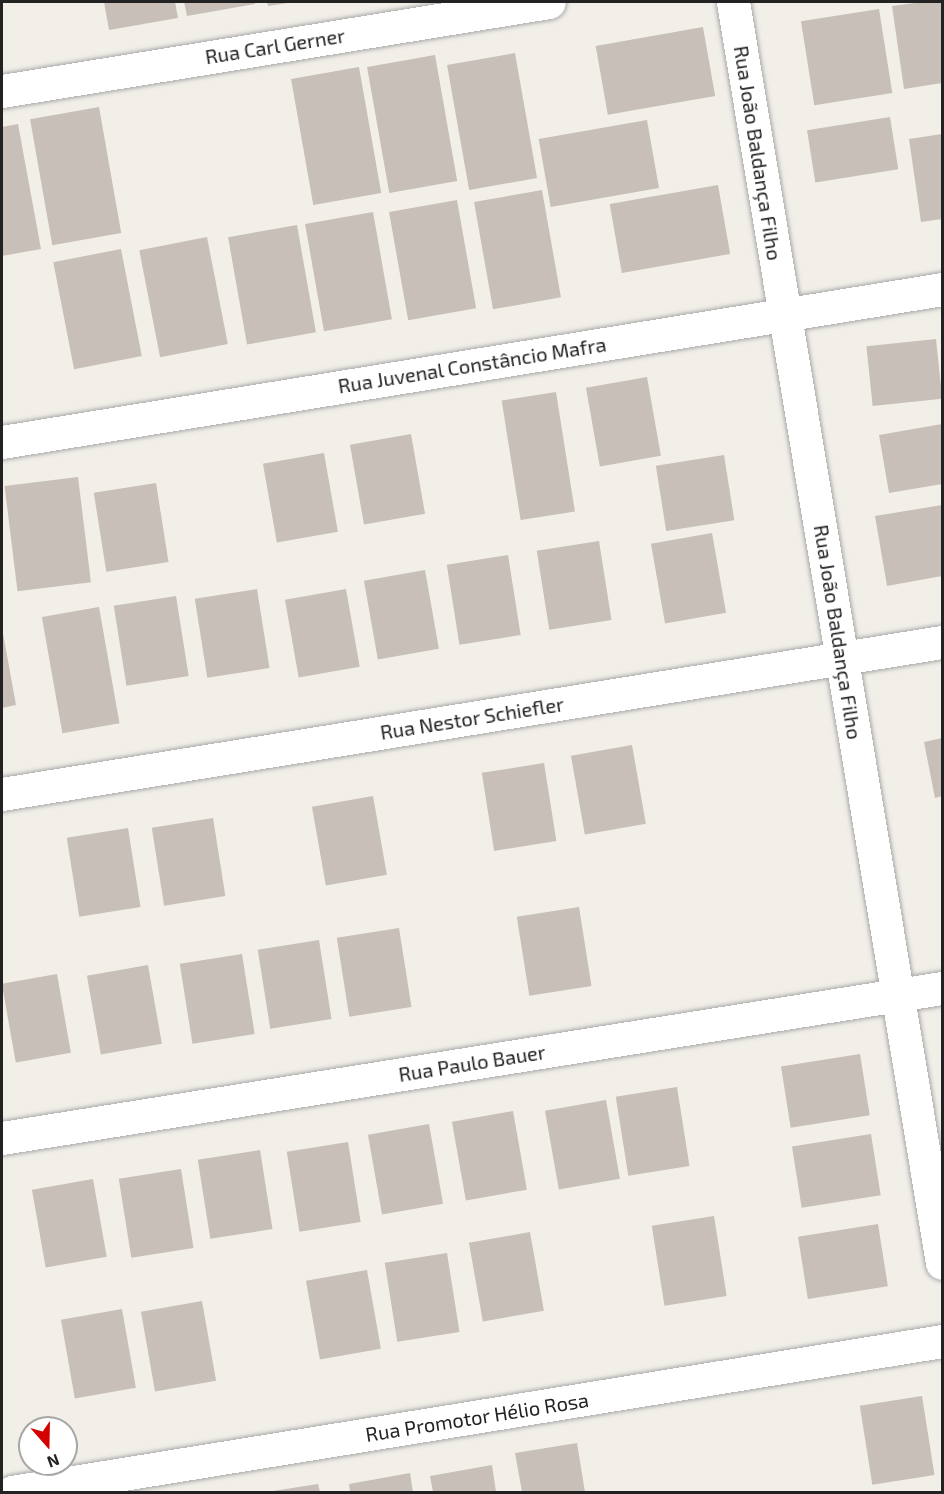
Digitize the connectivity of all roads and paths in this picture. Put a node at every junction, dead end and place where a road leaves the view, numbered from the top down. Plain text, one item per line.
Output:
1 (549, 2) edge
2 (733, 2) edge
3 (2, 91) edge
4 (942, 289) edge
5 (785, 314) junction
6 (2, 442) edge
7 (942, 642) edge
8 (842, 658) junction
9 (2, 794) edge
10 (942, 988) edge
11 (898, 995) junction
12 (2, 1138) edge
13 (942, 1263) edge
14 (942, 1341) edge
15 (12, 1492) edge

1 - 3 street, Rua Carl Gerner
2 - 5 street, Rua João Baldança Filho
4 - 5 street, Rua Juvenal Constâncio Mafra
5 - 6 street, Rua Juvenal Constâncio Mafra
5 - 8 street, Rua João Baldança Filho
7 - 8 street, Rua Nestor Schiefler
8 - 9 street, Rua Nestor Schiefler
8 - 11 street, Rua João Baldança Filho
10 - 11 street, Rua Paulo Bauer
11 - 12 street, Rua Paulo Bauer
11 - 13 street, Rua João Baldança Filho
14 - 15 street, Rua Promotor Hélio Rosa

